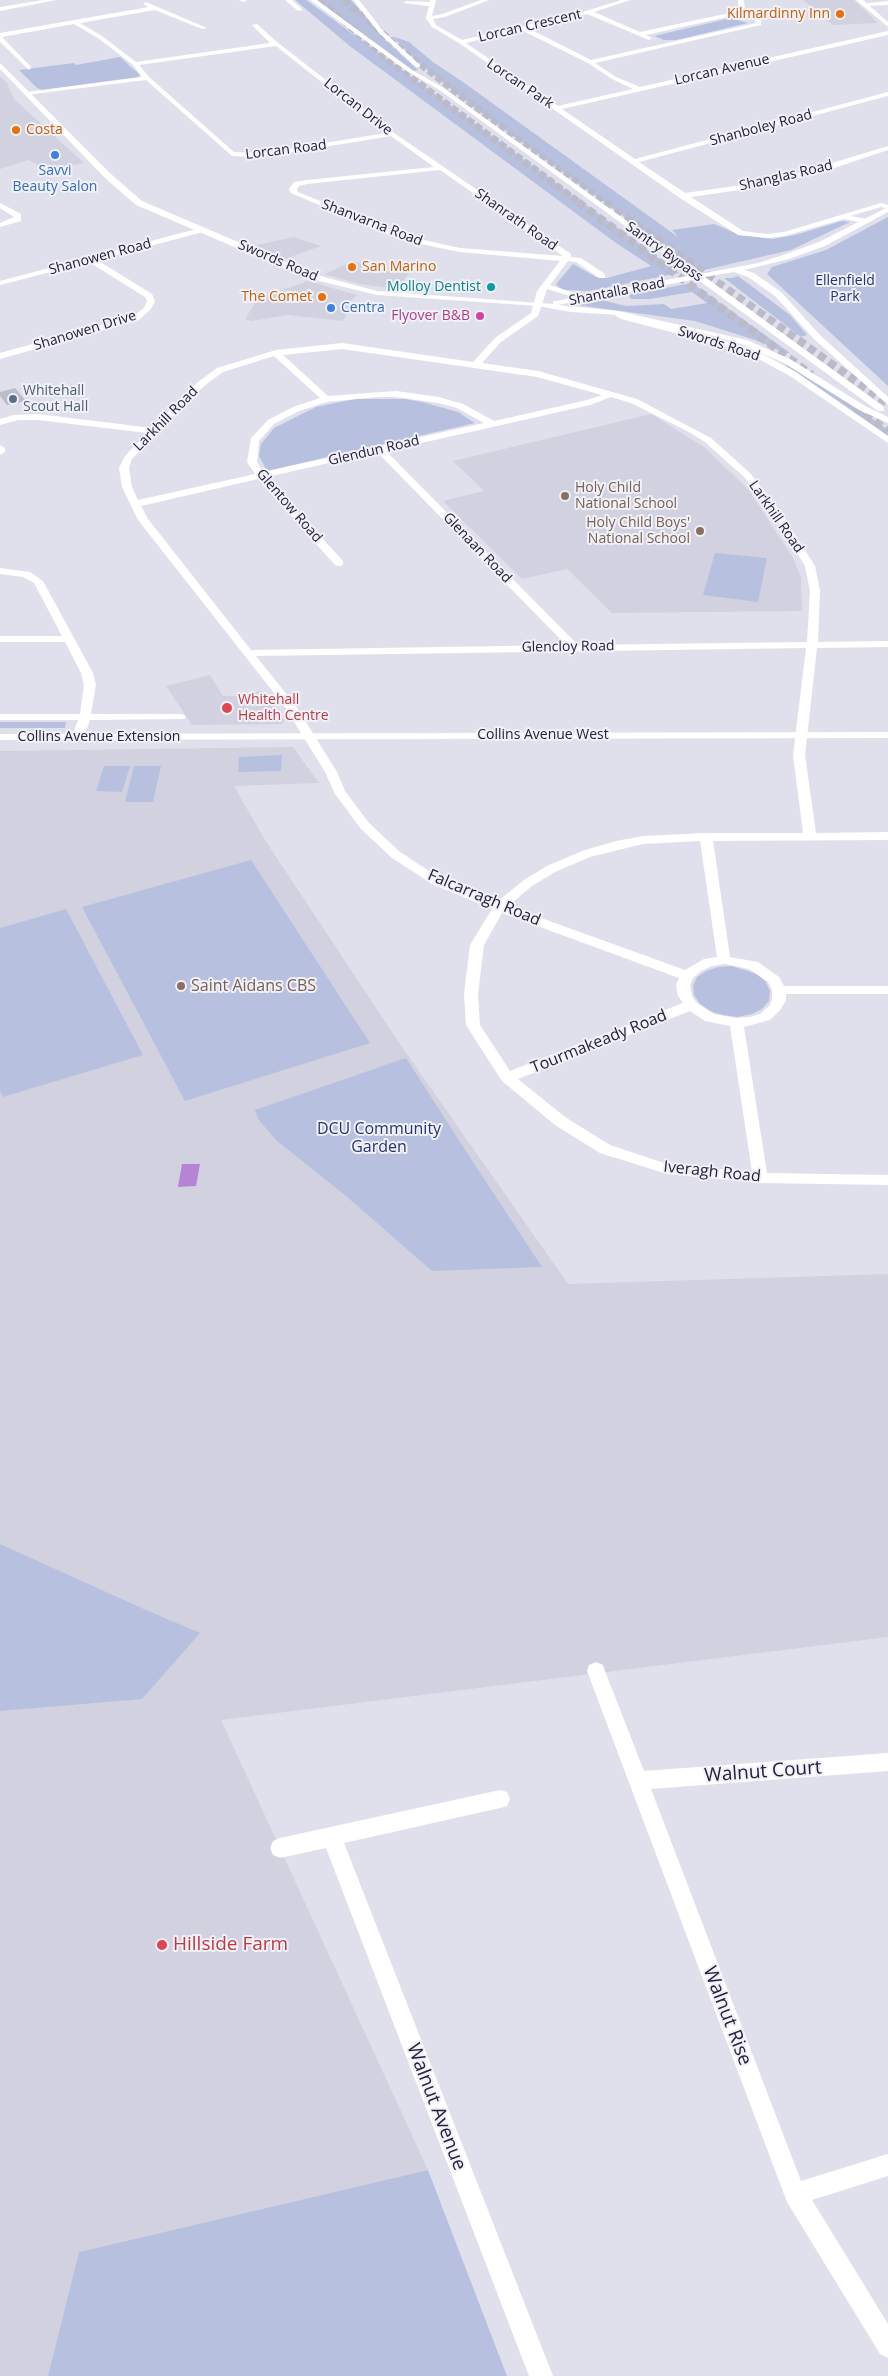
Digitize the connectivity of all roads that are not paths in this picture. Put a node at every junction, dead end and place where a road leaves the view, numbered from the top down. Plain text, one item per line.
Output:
1 (53, 0) edge
2 (288, 0) edge
3 (313, 0) edge
4 (356, 0) edge
5 (486, 0) edge
6 (627, 0) edge
7 (741, 0) edge
8 (142, 2) dead end
9 (433, 2) edge
10 (861, 2) edge
11 (406, 3) dead end
12 (888, 3) edge
13 (155, 8) junction
14 (0, 9) edge
15 (300, 10) dead end
16 (588, 12) junction
17 (742, 12) junction
18 (429, 18) junction
19 (76, 23) junction
20 (255, 25) dead end
21 (888, 25) edge
22 (204, 28) dead end
23 (523, 28) junction
24 (888, 33) edge
25 (640, 34) junction
26 (0, 36) edge
27 (461, 42) junction
28 (275, 44) junction
29 (666, 45) junction
30 (590, 62) junction
31 (135, 64) junction
32 (0, 65) edge
33 (29, 68) dead end
34 (147, 78) junction
35 (440, 88) junction
36 (639, 89) junction
37 (27, 94) junction
38 (888, 94) edge
39 (556, 108) junction
40 (392, 134) junction
41 (888, 148) edge
42 (634, 162) junction
43 (442, 168) junction
44 (683, 196) junction
45 (0, 205) edge
46 (888, 208) edge
47 (872, 210) junction
48 (848, 214) dead end
49 (865, 221) junction
50 (0, 225) edge
51 (200, 230) junction
52 (90, 259) junction
53 (567, 259) junction
54 (772, 261) junction
55 (734, 270) junction
56 (602, 276) dead end
57 (758, 279) junction
58 (0, 284) edge
59 (545, 286) junction
60 (580, 298) junction
61 (538, 304) junction
62 (618, 313) junction
63 (276, 353) junction
64 (0, 356) edge
65 (476, 364) junction
66 (612, 394) junction
67 (326, 399) junction
68 (888, 402) edge
69 (888, 415) edge
70 (888, 420) edge
71 (0, 422) edge
72 (493, 424) junction
73 (152, 431) junction
74 (888, 440) edge
75 (0, 448) edge
76 (380, 450) junction
77 (0, 452) edge
78 (261, 477) junction
79 (135, 504) junction
80 (339, 563) dead end
81 (0, 571) edge
82 (0, 639) edge
83 (68, 639) junction
84 (888, 644) edge
85 (812, 646) junction
86 (574, 647) junction
87 (248, 654) junction
88 (0, 717) edge
89 (85, 717) junction
90 (180, 717) dead end
91 (309, 735) junction
92 (800, 735) junction
93 (888, 735) edge
94 (199, 736) joint
95 (0, 737) edge
96 (78, 737) junction
97 (810, 836) junction
98 (888, 836) edge
99 (706, 837) junction
100 (500, 907) junction
101 (724, 960) junction
102 (687, 976) junction
103 (779, 990) junction
104 (888, 990) edge
105 (691, 1005) junction
106 (736, 1023) junction
107 (507, 1078) junction
108 (760, 1178) junction
109 (888, 1180) edge
110 (596, 1671) dead end
111 (888, 1762) edge
112 (638, 1781) junction
113 (500, 1798) dead end
114 (332, 1836) junction
115 (280, 1848) dead end
116 (888, 2165) edge
117 (795, 2194) junction
118 (888, 2346) edge
119 (540, 2376) edge

1 - 14 street
2 - 15 street
3 - 35 street, Santry Bypass
4 - 35 street, Santry Bypass
5 - 18 street
6 - 16 street, Lorcan Crescent
7 - 17 street
8 - 13 street
9 - 11 street
9 - 18 street
10 - 12 street
10 - 21 street
13 - 19 street
13 - 22 street
16 - 23 street, Lorcan Crescent
16 - 25 street
17 - 25 street
17 - 29 street
18 - 27 street, Lorcan Park
19 - 26 street
19 - 31 street, Lorcan Road
20 - 28 street, Lorcan Drive
23 - 27 street, Lorcan Crescent
23 - 30 street
24 - 36 street, Lorcan Avenue
25 - 29 street
26 - 33 street
27 - 39 street, Lorcan Park
28 - 31 street
28 - 40 street, Lorcan Drive
29 - 30 street
30 - 36 street
31 - 34 street, Lorcan Road
32 - 37 street, Swords Road
34 - 37 street
34 - 40 street, Lorcan Road
35 - 69 street, Santry Bypass
36 - 39 street, Lorcan Avenue
37 - 51 street, Swords Road
38 - 42 street, Shanboley Road
39 - 42 street, Lorcan Park
40 - 43 street, Lorcan Drive
41 - 44 street, Shanglas Road
42 - 44 street
43 - 53 street, Shanrath Road
43 - 53 street, Shanvarna Road
44 - 49 street
45 - 50 street
46 - 47 street, Shantalla Road
47 - 48 street, Shantalla Road
47 - 49 street, Shantalla Road
49 - 54 street, Shantalla Road
51 - 52 street, Shanowen Road
51 - 61 street, Swords Road
52 - 58 street, Shanowen Road
52 - 64 street, Shanowen Drive
53 - 56 street, Shanvarna Road
53 - 59 street, Shanrath Road
54 - 55 street, Shantalla Road
54 - 57 street
55 - 57 street
55 - 60 street, Shantalla Road
57 - 68 street
59 - 60 street
59 - 61 street, Shanrath Road
60 - 61 street, Shantalla Road
61 - 62 street, Swords Road
61 - 65 street
62 - 70 street, Swords Road
62 - 74 street, Swords Road
63 - 65 street, Larkhill Road
63 - 67 street
63 - 73 street, Larkhill Road
65 - 66 street, Larkhill Road
66 - 72 street, Glendun Road
66 - 85 street, Larkhill Road
67 - 72 street, Glentow Road
67 - 78 street, Glentow Road
71 - 73 street
72 - 76 street, Glendun Road
73 - 79 street, Larkhill Road
75 - 77 street
76 - 78 street, Glendun Road
76 - 86 street, Glenaan Road
78 - 79 street, Glendun Road
78 - 80 street, Glentow Road
79 - 87 street, Larkhill Road
81 - 83 street
82 - 83 street
83 - 89 street
84 - 85 street, Glencloy Road
85 - 86 street, Glencloy Road
85 - 92 street, Larkhill Road
86 - 87 street, Glencloy Road
87 - 91 street, Larkhill Road
88 - 89 street, Collins Avenue Extension
89 - 90 street, Collins Avenue Extension
89 - 96 street
91 - 92 street, Collins Avenue West
91 - 94 street, Collins Avenue West
91 - 100 street, Falcarragh Road
92 - 93 street, Collins Avenue West
92 - 97 street
94 - 96 street, Collins Avenue Extension
95 - 96 street, Collins Avenue Extension
97 - 98 street, Iveragh Road
97 - 99 street, Iveragh Road
99 - 100 street, Iveragh Road
99 - 101 street
100 - 102 street, Falcarragh Road
100 - 107 street, Iveragh Road
101 - 102 street
101 - 103 street
102 - 105 street
103 - 104 street
103 - 106 street
105 - 106 street
105 - 107 street, Tourmakeady Road
106 - 108 street
107 - 108 street, Iveragh Road
108 - 109 street, Iveragh Road
110 - 112 street, Walnut Rise
111 - 112 street, Walnut Court
112 - 117 street, Walnut Rise
113 - 114 street
114 - 115 street
114 - 119 street, Walnut Avenue
116 - 117 street
117 - 118 street, Walnut Rise

